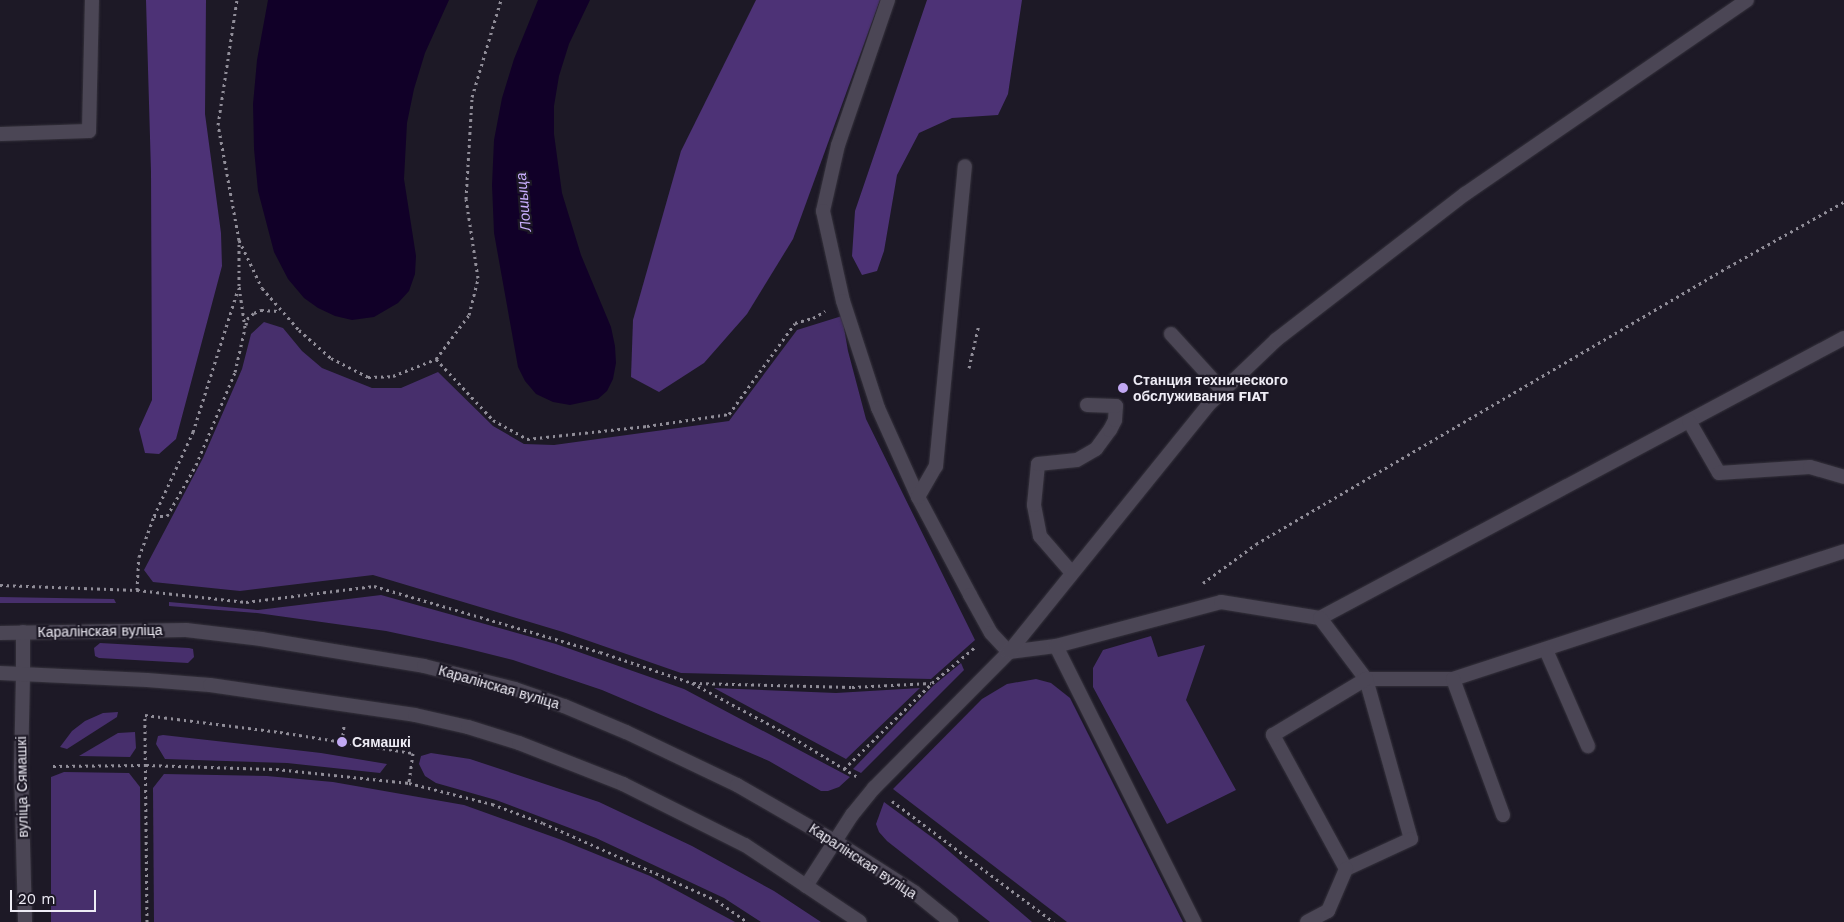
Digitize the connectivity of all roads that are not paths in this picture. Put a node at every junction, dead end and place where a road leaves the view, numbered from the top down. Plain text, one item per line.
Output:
1 (92, 0) edge
2 (888, 0) edge
3 (1747, 0) edge
4 (0, 134) edge
5 (965, 166) dead end
6 (1171, 334) dead end
7 (1844, 338) edge
8 (1223, 391) junction
9 (1087, 405) dead end
10 (1689, 421) junction
11 (1844, 477) edge
12 (918, 497) junction
13 (1844, 551) edge
14 (1072, 573) junction
15 (1320, 618) junction
16 (22, 632) junction
17 (0, 633) edge
18 (1056, 646) junction
19 (1546, 650) junction
20 (1009, 652) junction
21 (0, 673) edge
22 (23, 675) junction
23 (1366, 679) junction
24 (1453, 679) junction
25 (1588, 746) dead end
26 (1503, 815) dead end
27 (836, 842) junction
28 (1346, 869) junction
29 (806, 886) junction
30 (25, 922) edge
31 (860, 922) edge
32 (951, 922) edge
33 (1194, 922) edge
34 (1307, 922) edge

1 - 4 main road
2 - 12 main road
3 - 8 main road
5 - 12 main road
6 - 8 main road
7 - 10 main road
8 - 14 main road
9 - 14 main road
10 - 11 main road
10 - 15 main road
12 - 20 main road
13 - 19 main road
14 - 20 main road
15 - 18 main road
15 - 23 main road
16 - 17 main road
16 - 22 main road, вуліца Сямашкі
16 - 27 main road, Каралінская вуліца
18 - 20 main road
18 - 33 main road
19 - 24 main road
19 - 25 main road
20 - 27 main road
21 - 22 main road
22 - 29 main road
22 - 30 main road, вуліца Сямашкі
23 - 24 main road
23 - 28 main road
23 - 28 main road
24 - 26 main road
27 - 29 main road
27 - 32 main road, Каралінская вуліца
28 - 34 main road
29 - 31 main road

